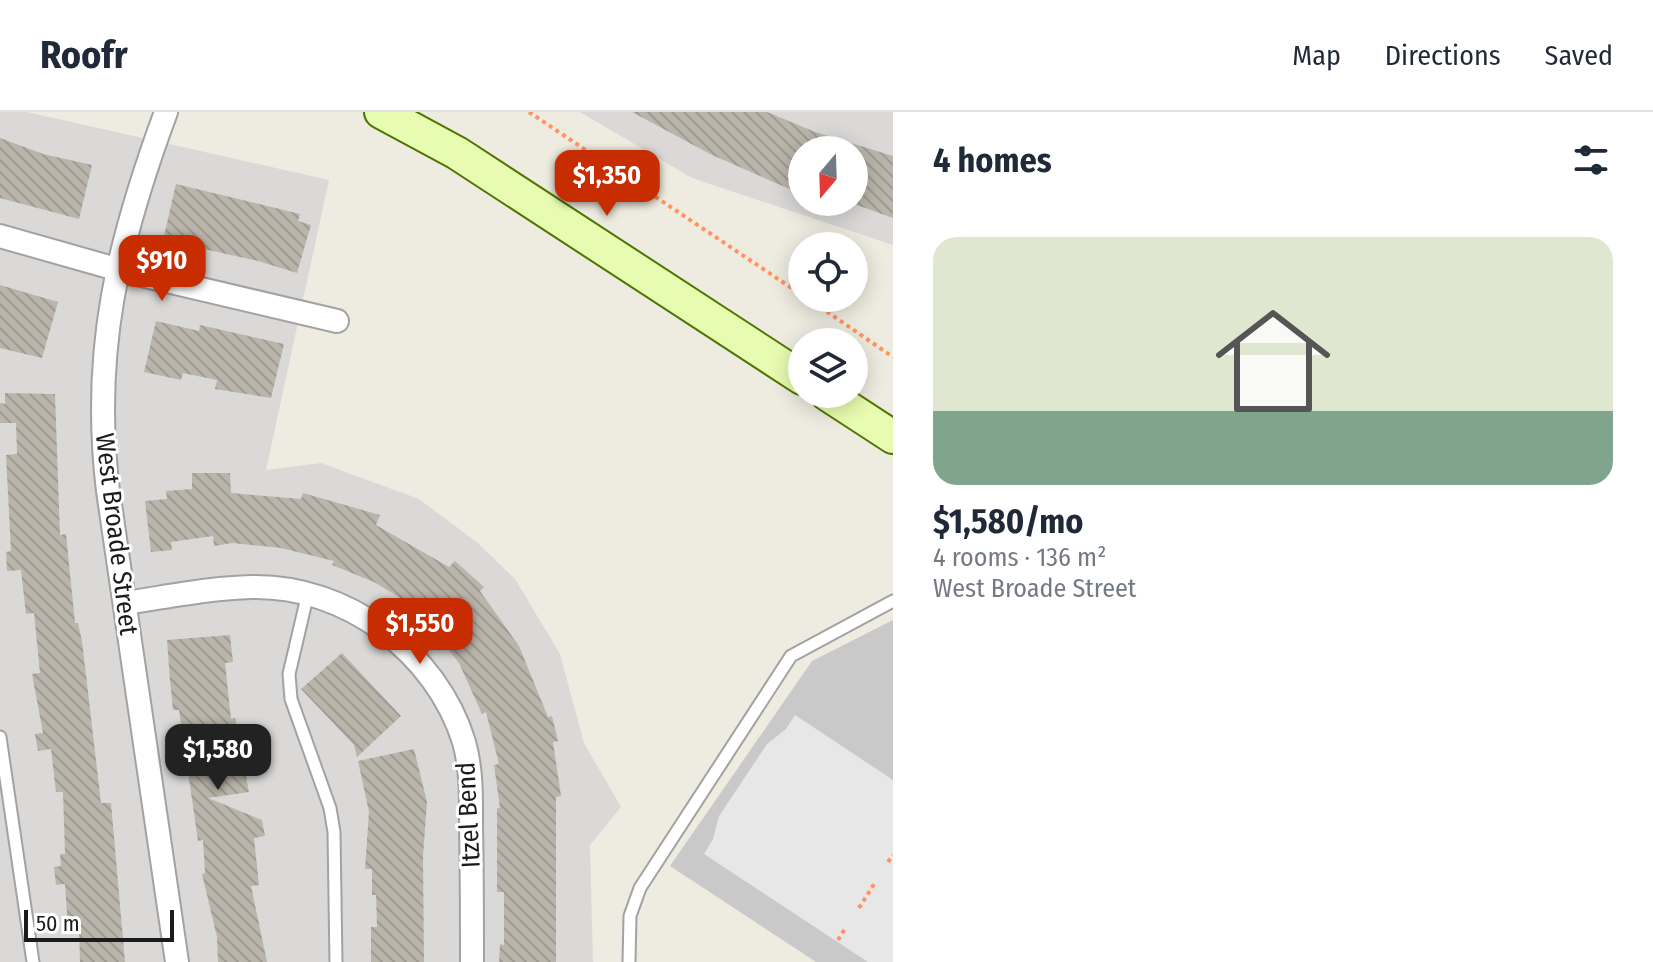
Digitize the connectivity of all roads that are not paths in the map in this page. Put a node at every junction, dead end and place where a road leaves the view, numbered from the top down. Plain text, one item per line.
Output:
1 (166, 112) edge
2 (381, 112) edge
3 (0, 236) edge
4 (116, 269) junction
5 (337, 321) dead end
6 (788, 369) edge
7 (848, 408) edge
8 (893, 437) edge
9 (308, 593) junction
10 (893, 601) edge
11 (125, 603) junction
12 (0, 737) edge
13 (33, 962) edge
14 (177, 962) edge
15 (336, 962) edge
16 (472, 962) edge
17 (629, 962) edge

1 - 4 street, West Broade Street
2 - 6 street
3 - 4 street
4 - 5 street
4 - 11 street, West Broade Street
7 - 8 street
9 - 11 street, Itzel Bend
9 - 15 lane
9 - 16 street, Itzel Bend
10 - 17 lane
11 - 14 street, West Broade Street
12 - 13 lane

